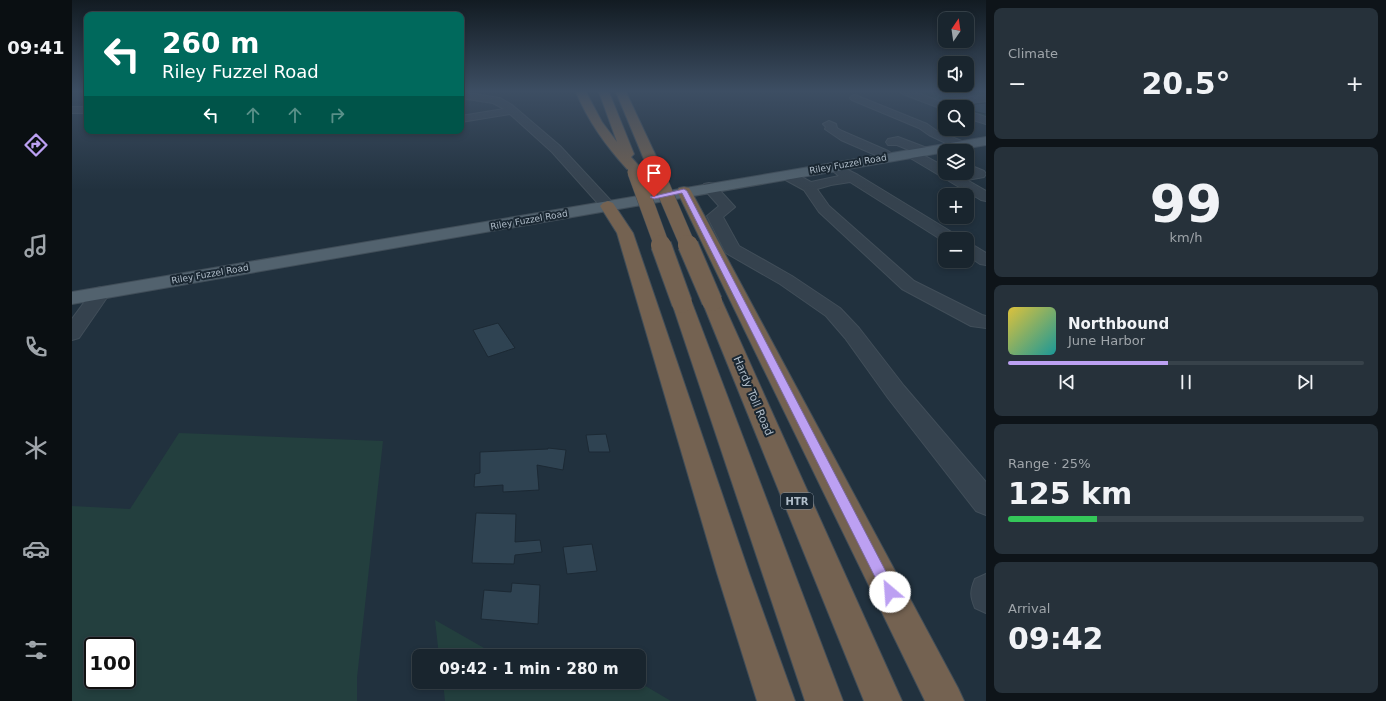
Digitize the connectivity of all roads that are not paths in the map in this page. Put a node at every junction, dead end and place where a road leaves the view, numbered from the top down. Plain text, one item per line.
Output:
1 (529, 125) edge
2 (598, 125) edge
3 (616, 125) edge
4 (636, 125) edge
5 (830, 125) edge
6 (920, 125) edge
7 (648, 126) dead end
8 (986, 141) edge
9 (958, 144) edge
10 (966, 144) edge
11 (867, 146) junction
12 (938, 148) edge
13 (922, 151) junction
14 (938, 154) edge
15 (891, 157) junction
16 (653, 164) junction
17 (938, 165) edge
18 (834, 167) junction
19 (633, 169) junction
20 (974, 172) edge
21 (786, 175) junction
22 (974, 175) edge
23 (853, 178) junction
24 (956, 180) edge
25 (809, 187) junction
26 (697, 189) junction
27 (986, 197) edge
28 (608, 206) junction
29 (941, 232) edge
30 (974, 252) edge
31 (986, 260) edge
32 (101, 293) junction
33 (72, 298) edge
34 (984, 313) edge
35 (72, 333) edge
36 (986, 502) edge
37 (986, 590) edge
38 (986, 597) edge
39 (776, 701) edge
40 (824, 701) edge
41 (883, 701) edge
42 (945, 701) edge

1 - 28 street
2 - 19 highway
3 - 19 highway
4 - 16 highway, Hardy Toll Road / HTR
5 - 11 street
6 - 9 street
7 - 16 highway
8 - 10 main road, Riley Fuzzel Road
11 - 13 street
11 - 15 street
12 - 13 main road, Riley Fuzzel Road
13 - 14 street
13 - 15 main road, Riley Fuzzel Road
13 - 17 street
15 - 18 main road, Riley Fuzzel Road
16 - 41 highway, Hardy Toll Road / HTR, bridge
18 - 21 main road, Riley Fuzzel Road
18 - 23 street
19 - 40 highway, bridge
20 - 22 street
21 - 25 street
21 - 26 main road, Riley Fuzzel Road
23 - 25 street
23 - 29 street
24 - 27 street
25 - 34 street
26 - 28 main road, Riley Fuzzel Road
26 - 36 street
26 - 42 highway
28 - 32 main road, Riley Fuzzel Road
28 - 39 highway
30 - 31 street
32 - 33 main road, Riley Fuzzel Road
32 - 35 street
37 - 38 street

